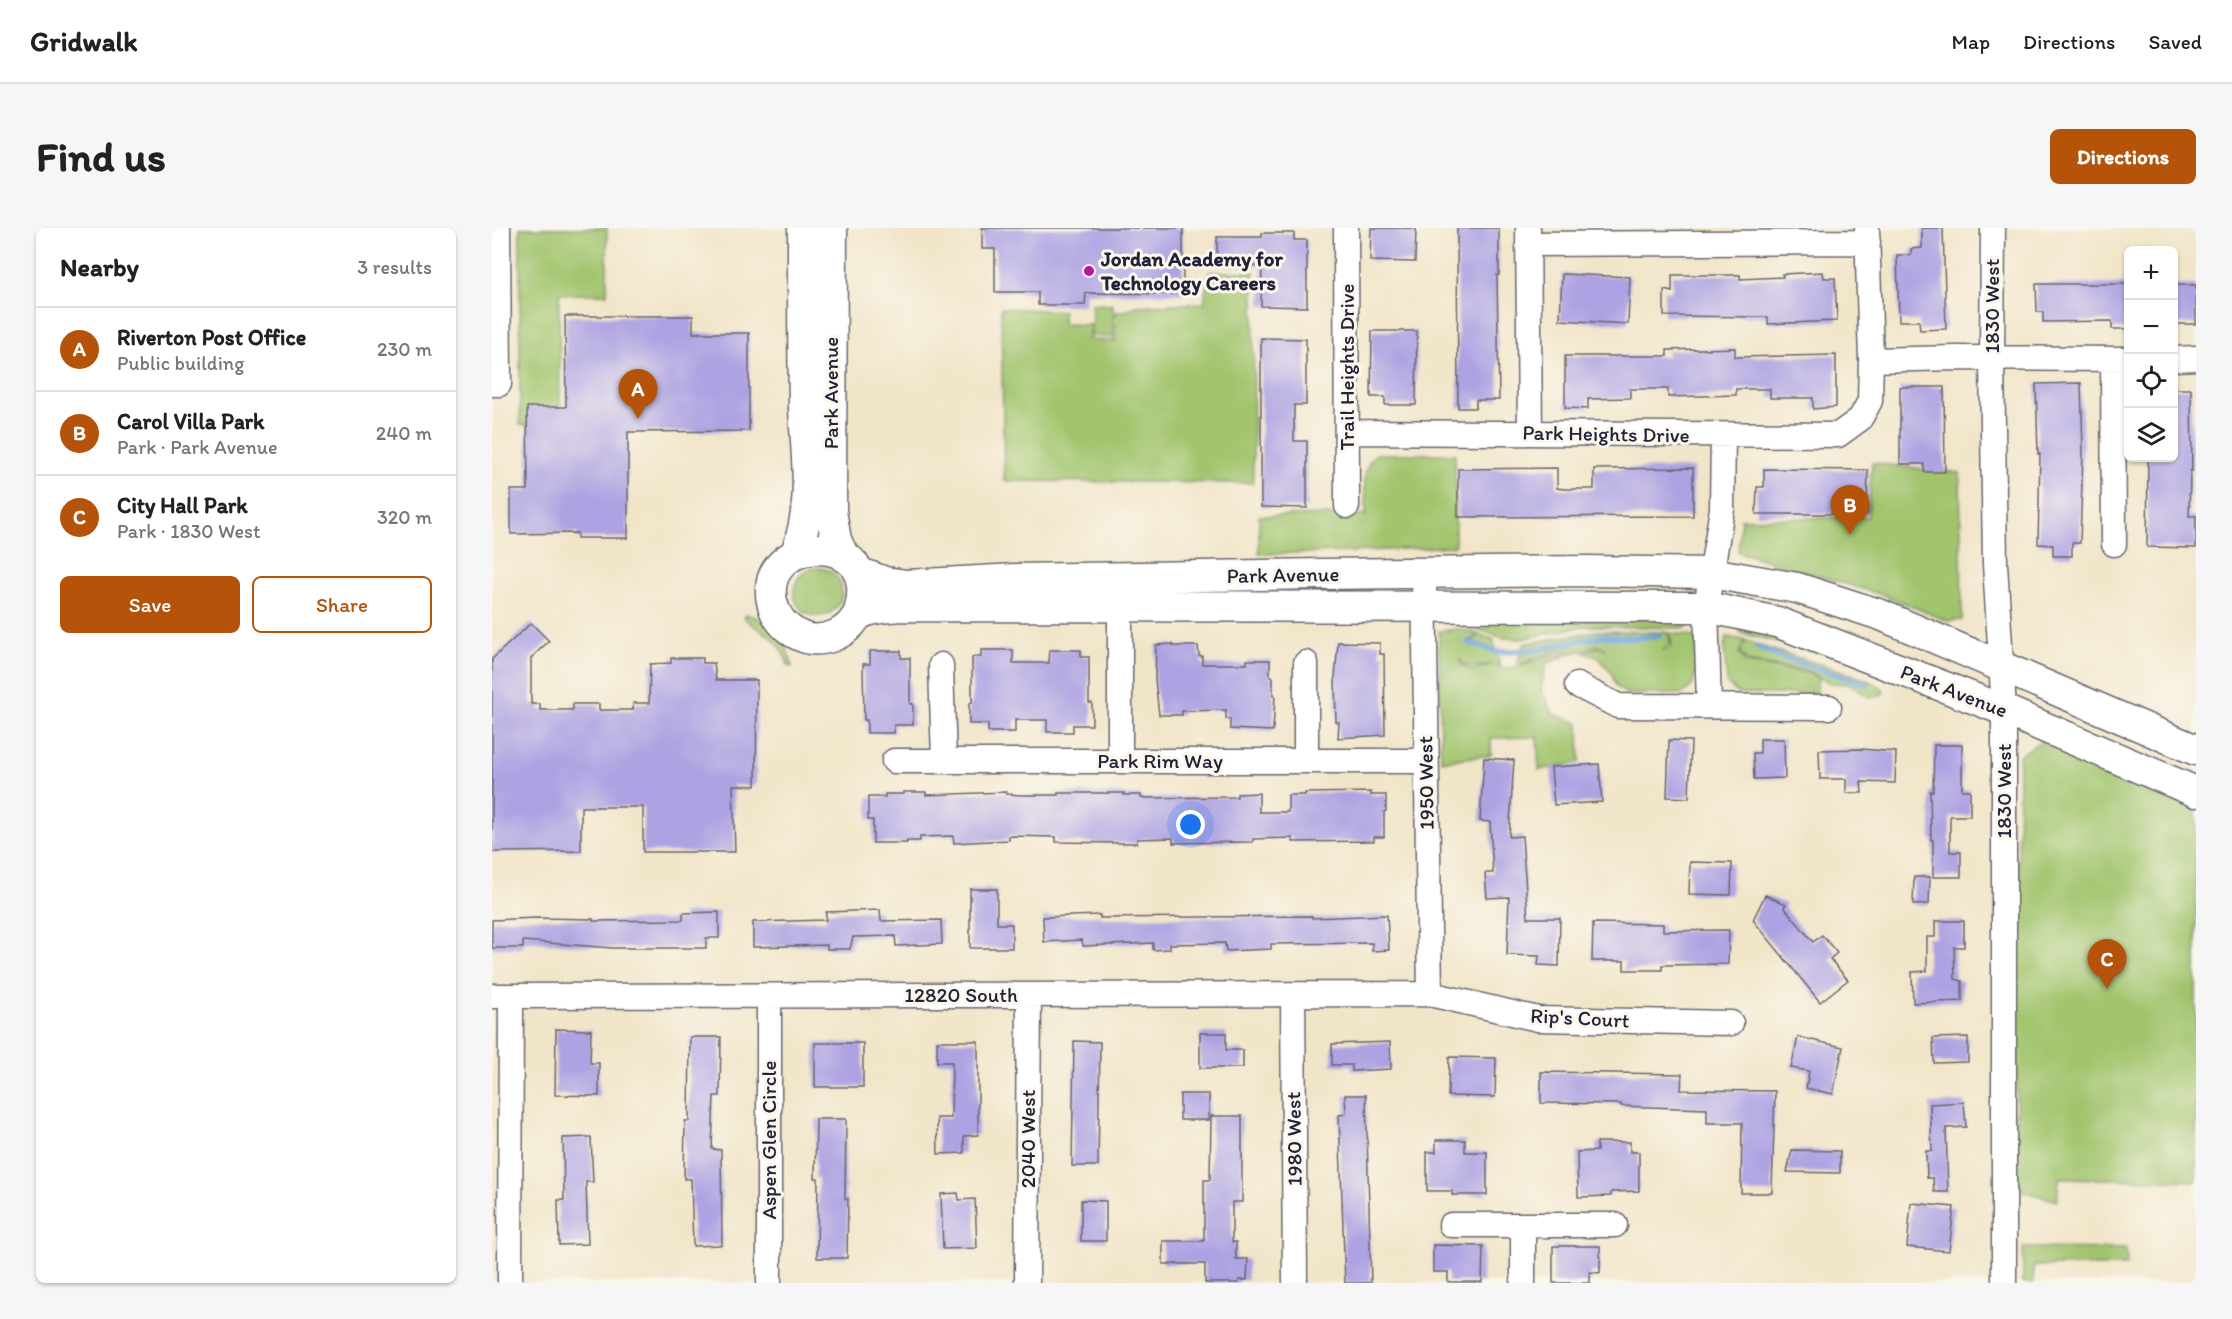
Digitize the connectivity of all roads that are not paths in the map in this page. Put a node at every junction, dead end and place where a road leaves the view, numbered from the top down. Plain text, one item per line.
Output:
1 (498, 228) edge
2 (803, 228) edge
3 (832, 228) edge
4 (1347, 228) edge
5 (1993, 228) edge
6 (1868, 235) edge
7 (1528, 236) edge
8 (2178, 358) edge
9 (2196, 358) edge
10 (1992, 359) junction
11 (2121, 359) edge
12 (1872, 360) junction
13 (492, 384) edge
14 (1348, 432) junction
15 (1530, 432) junction
16 (1723, 436) junction
17 (1347, 506) dead end
18 (2114, 544) dead end
19 (796, 553) junction
20 (851, 564) junction
21 (1425, 573) junction
22 (1711, 573) junction
23 (1120, 606) junction
24 (1424, 607) junction
25 (1706, 607) junction
26 (858, 615) junction
27 (1306, 663) dead end
28 (941, 665) dead end
29 (2003, 667) junction
30 (1577, 685) dead end
31 (1709, 706) junction
32 (1829, 707) dead end
33 (2004, 710) junction
34 (2196, 750) edge
35 (894, 761) dead end
36 (944, 761) junction
37 (1120, 761) junction
38 (1306, 761) junction
39 (1426, 761) junction
40 (2196, 792) edge
41 (1430, 994) junction
42 (1029, 995) junction
43 (1293, 995) junction
44 (502, 996) edge
45 (769, 996) junction
46 (1731, 1023) dead end
47 (1451, 1225) dead end
48 (1523, 1225) junction
49 (1615, 1225) dead end
50 (510, 1283) edge
51 (769, 1283) edge
52 (1027, 1283) edge
53 (1295, 1283) edge
54 (1523, 1283) edge
55 (2004, 1283) edge

1 - 13 street
2 - 19 street, Park Avenue
3 - 20 street, Park Avenue
4 - 14 street, Trail Heights Drive
5 - 10 street, 1830 West
6 - 7 street
6 - 12 street
7 - 15 street
8 - 9 street
10 - 11 street
10 - 12 street
10 - 29 street, 1830 West
11 - 18 street
12 - 16 street, Park Heights Drive
14 - 15 street, Park Heights Drive
14 - 17 street, Trail Heights Drive
15 - 16 street, Park Heights Drive
16 - 22 street
19 - 20 street, Park Avenue
19 - 26 street, Park Avenue
20 - 21 street, Park Avenue
20 - 26 street, Park Avenue
21 - 22 street, Park Avenue
21 - 24 street, 1950 West
22 - 25 street
22 - 29 street, Park Avenue
23 - 24 street, Park Avenue
23 - 26 street, Park Avenue
23 - 37 street
24 - 25 street, Park Avenue
24 - 39 street, 1950 West
25 - 31 street
25 - 33 street, Park Avenue
27 - 38 street
28 - 36 street
29 - 33 street, 1830 West
29 - 34 street, Park Avenue
30 - 31 street
31 - 32 street
33 - 40 street, Park Avenue
33 - 55 street, 1830 West
35 - 36 street, Park Rim Way
36 - 37 street, Park Rim Way
37 - 38 street, Park Rim Way
38 - 39 street, Park Rim Way
39 - 41 street, 1950 West
41 - 43 street, 12820 South
41 - 46 street, Rip's Court
42 - 43 street, 12820 South
42 - 45 street, 12820 South
42 - 52 street, 2040 West
43 - 53 street, 1980 West
44 - 45 street, 12820 South
44 - 50 street
45 - 51 street, Aspen Glen Circle
47 - 48 street
48 - 49 street
48 - 54 street

